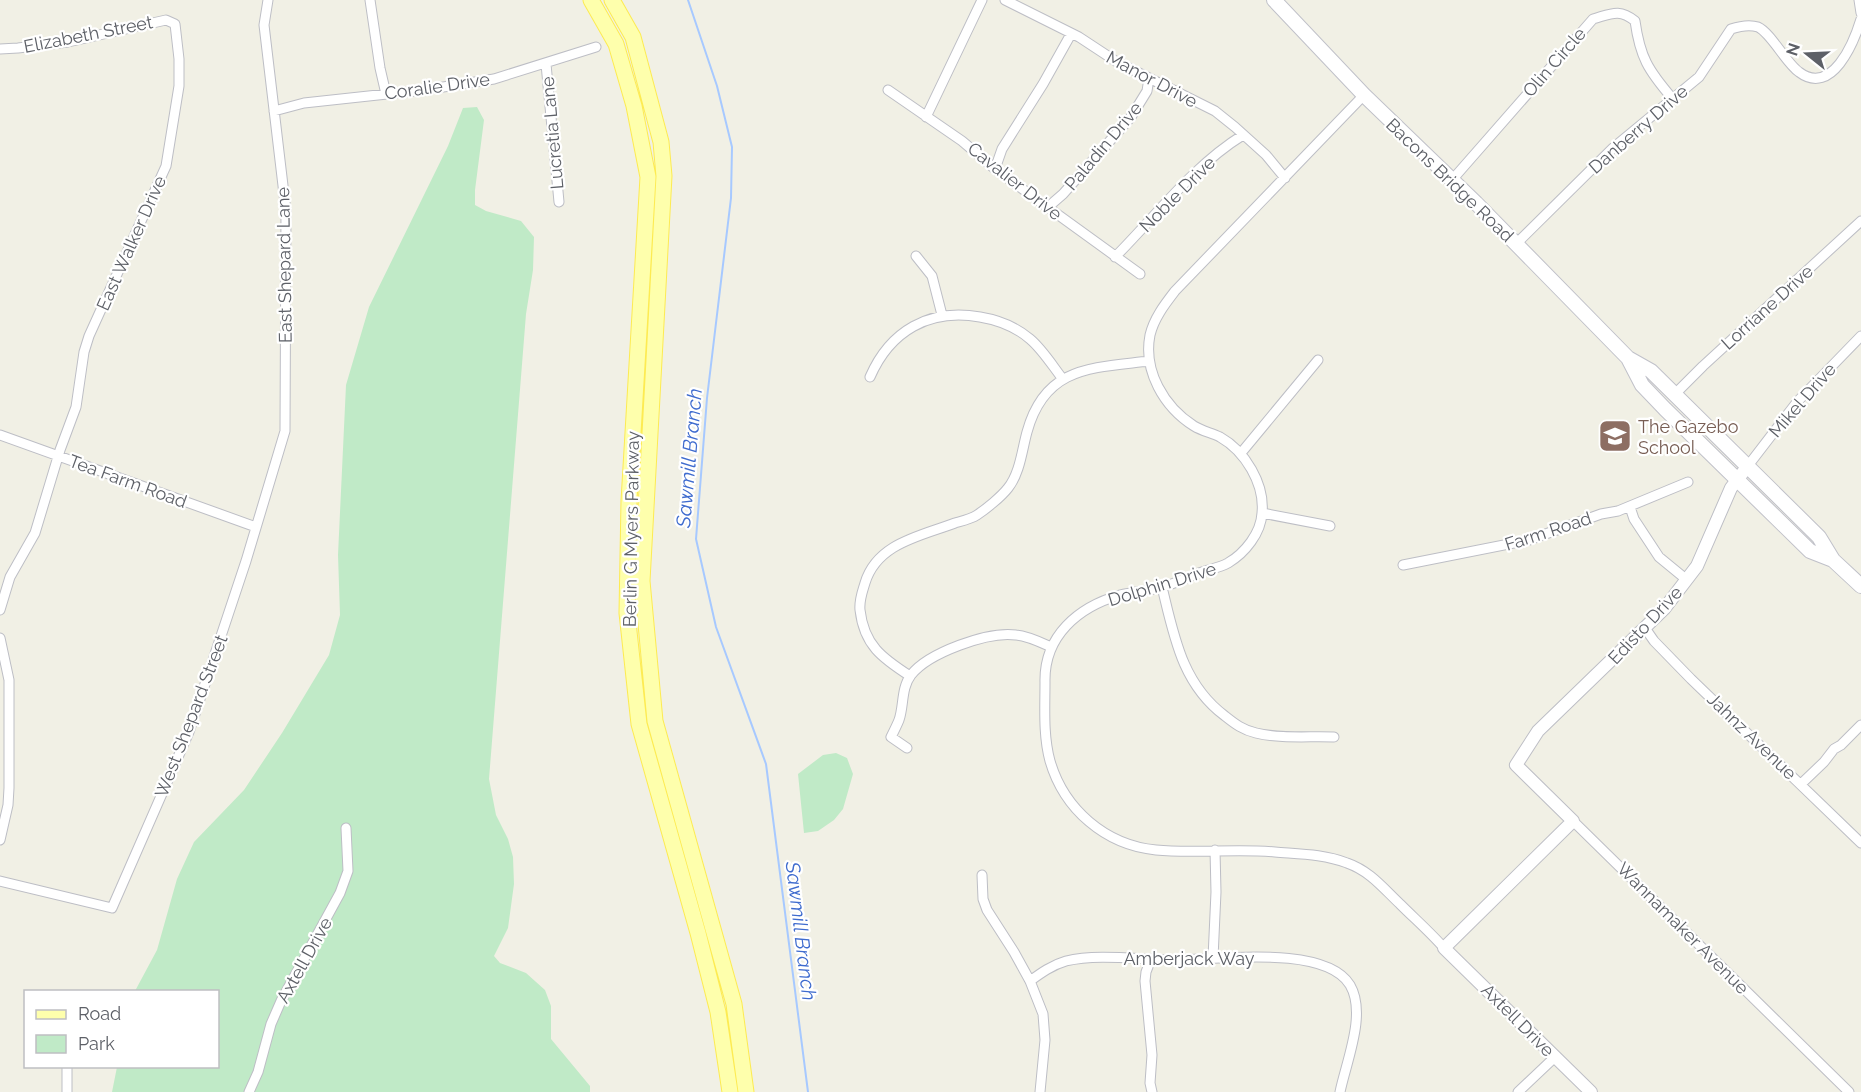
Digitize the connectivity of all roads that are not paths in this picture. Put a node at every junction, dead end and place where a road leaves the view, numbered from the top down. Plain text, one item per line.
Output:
1 (267, 0) edge
2 (370, 0) edge
3 (591, 0) edge
4 (612, 0) edge
5 (982, 0) edge
6 (1005, 0) edge
7 (1274, 0) edge
8 (1859, 0) edge
9 (1861, 13) edge
10 (1861, 18) edge
11 (174, 24) joint
12 (1071, 34) junction
13 (596, 47) dead end
14 (0, 49) edge
15 (546, 64) junction
16 (1149, 78) junction
17 (888, 90) dead end
18 (386, 94) junction
19 (1364, 95) junction
20 (1672, 98) junction
21 (274, 111) junction
22 (926, 117) junction
23 (1243, 135) junction
24 (995, 169) junction
25 (664, 176) junction
26 (648, 177) junction
27 (1285, 178) junction
28 (1452, 180) junction
29 (559, 202) dead end
30 (1048, 207) junction
31 (1861, 220) edge
32 (1516, 244) junction
33 (916, 256) dead end
34 (1114, 257) junction
35 (1140, 274) dead end
36 (942, 315) junction
37 (1861, 336) edge
38 (1628, 358) junction
39 (1318, 360) dead end
40 (1149, 361) junction
41 (870, 377) dead end
42 (1062, 378) junction
43 (1674, 395) junction
44 (0, 435) edge
45 (1241, 453) junction
46 (58, 456) junction
47 (1747, 467) junction
48 (1736, 480) junction
49 (1689, 482) dead end
50 (1630, 507) junction
51 (1262, 513) junction
52 (1329, 526) dead end
53 (256, 527) junction
54 (1833, 560) junction
55 (1403, 566) dead end
56 (1687, 580) junction
57 (1861, 586) edge
58 (1162, 587) junction
59 (0, 610) edge
60 (1645, 628) junction
61 (0, 638) edge
62 (1051, 647) junction
63 (910, 676) junction
64 (1861, 725) edge
65 (1334, 737) dead end
66 (907, 748) dead end
67 (1516, 765) joint
68 (1801, 784) junction
69 (1573, 821) junction
70 (346, 828) dead end
71 (0, 840) edge
72 (1861, 843) edge
73 (1215, 850) junction
74 (982, 875) dead end
75 (0, 881) edge
76 (1444, 948) junction
77 (1213, 958) junction
78 (1150, 959) junction
79 (1030, 981) junction
80 (1555, 1056) junction
81 (68, 1068) edge
82 (67, 1092) edge
83 (249, 1092) edge
84 (730, 1092) edge
85 (746, 1092) edge
86 (1040, 1092) edge
87 (1152, 1092) edge
88 (1340, 1092) edge
89 (1518, 1092) edge
90 (1591, 1092) edge
91 (1849, 1092) edge

1 - 21 street, East Shepard Lane
2 - 18 street
3 - 26 main road, Berlin G Myers Parkway
4 - 25 main road, Berlin G Myers Parkway
5 - 22 street
6 - 12 street, Manor Drive
7 - 19 main road, Bacons Bridge Road
8 - 9 street
10 - 20 street, Danberry Drive
11 - 14 street, Elizabeth Street
11 - 46 street, East Walker Drive
12 - 16 street, Manor Drive
12 - 24 street
13 - 15 street, Coralie Drive
15 - 18 street, Coralie Drive
15 - 29 street, Lucretia Lane
16 - 23 street, Manor Drive
16 - 30 street, Paladin Drive
17 - 22 street, Cavalier Drive
18 - 21 street, Coralie Drive
19 - 27 street
19 - 28 main road, Bacons Bridge Road
20 - 28 street, Olin Circle
20 - 32 street, Danberry Drive
21 - 53 street, East Shepard Lane
22 - 24 street, Cavalier Drive
23 - 27 street, Manor Drive
23 - 34 street, Noble Drive
24 - 30 street, Cavalier Drive
25 - 26 main road
25 - 85 main road, Berlin G Myers Parkway
26 - 84 main road, Berlin G Myers Parkway
27 - 40 street
28 - 32 main road, Bacons Bridge Road
30 - 34 street, Cavalier Drive
31 - 43 street, Lorriane Drive
32 - 38 main road, Bacons Bridge Road
33 - 36 street
34 - 35 street, Cavalier Drive
36 - 41 street
36 - 42 street
37 - 47 street, Mikel Drive
38 - 43 main road, Bacons Bridge Road
38 - 48 main road, Bacons Bridge Road
39 - 45 street
40 - 42 street
40 - 45 street
42 - 63 street
43 - 47 main road, Bacons Bridge Road
44 - 46 street, Tea Farm Road
45 - 51 street
46 - 53 street, Tea Farm Road
46 - 59 street, East Walker Drive
47 - 48 street, Edisto Drive
47 - 54 main road, Bacons Bridge Road
48 - 54 main road, Bacons Bridge Road
48 - 56 street, Edisto Drive
49 - 50 street, Farm Road
50 - 55 street, Farm Road
50 - 56 street
51 - 52 street
51 - 58 street, Dolphin Drive
53 - 75 street, West Shepard Street
54 - 57 main road, Bacons Bridge Road
56 - 60 street, Edisto Drive
58 - 62 street, Dolphin Drive
58 - 65 street
60 - 67 street, Edisto Drive
60 - 68 street, Jahnz Avenue
61 - 71 street
62 - 63 street
62 - 73 street, Dolphin Drive
63 - 66 street
64 - 68 street
67 - 69 street, Wannamaker Avenue
68 - 72 street, Jahnz Avenue
69 - 76 street
69 - 91 street, Wannamaker Avenue
70 - 83 street, Axtell Drive
73 - 76 street, Dolphin Drive
73 - 77 street
74 - 79 street
76 - 80 street, Axtell Drive
77 - 78 street, Amberjack Way
77 - 88 street, Amberjack Way
78 - 79 street, Amberjack Way
78 - 87 street
79 - 86 street
80 - 89 street
80 - 90 street, Axtell Drive
81 - 82 street

